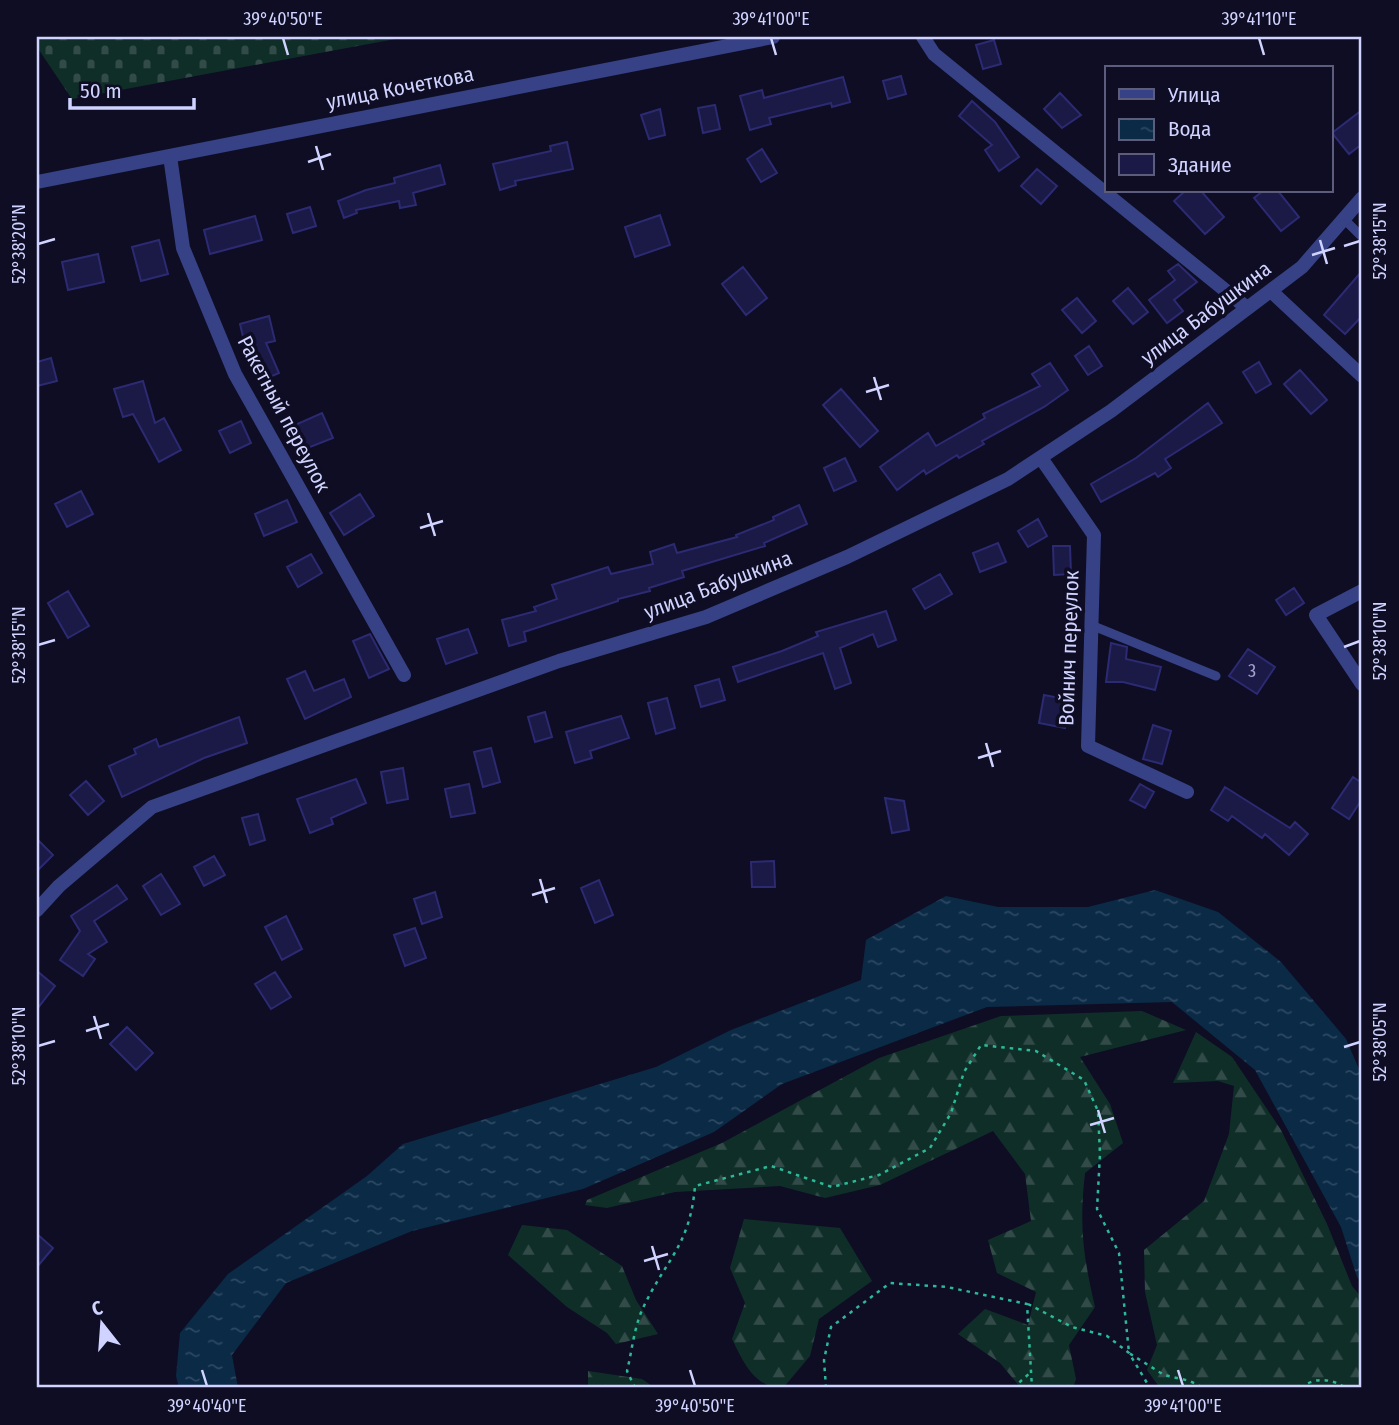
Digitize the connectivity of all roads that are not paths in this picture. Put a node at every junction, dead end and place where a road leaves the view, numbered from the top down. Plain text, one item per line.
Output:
1 (772, 37) edge
2 (923, 37) edge
3 (718, 41) edge
4 (170, 156) junction
5 (37, 182) edge
6 (1362, 198) edge
7 (1344, 219) junction
8 (1362, 237) edge
9 (1271, 290) junction
10 (1247, 308) junction
11 (1362, 376) edge
12 (1041, 457) junction
13 (1362, 591) edge
14 (1091, 625) junction
15 (404, 676) dead end
16 (1216, 676) dead end
17 (1362, 684) edge
18 (1187, 792) dead end
19 (37, 910) edge

1 - 3 street, улица Кочеткова
2 - 10 street
3 - 4 street, улица Кочеткова
4 - 5 street, улица Кочеткова
4 - 15 street, Ракетный переулок
6 - 7 street, улица Бабушкина
7 - 8 lane
7 - 9 street, улица Бабушкина
9 - 10 street, улица Бабушкина
9 - 11 street
10 - 12 street, улица Бабушкина
12 - 14 street, Войнич переулок
12 - 19 street, улица Бабушкина
13 - 17 street
14 - 16 lane
14 - 18 street, Войнич переулок

